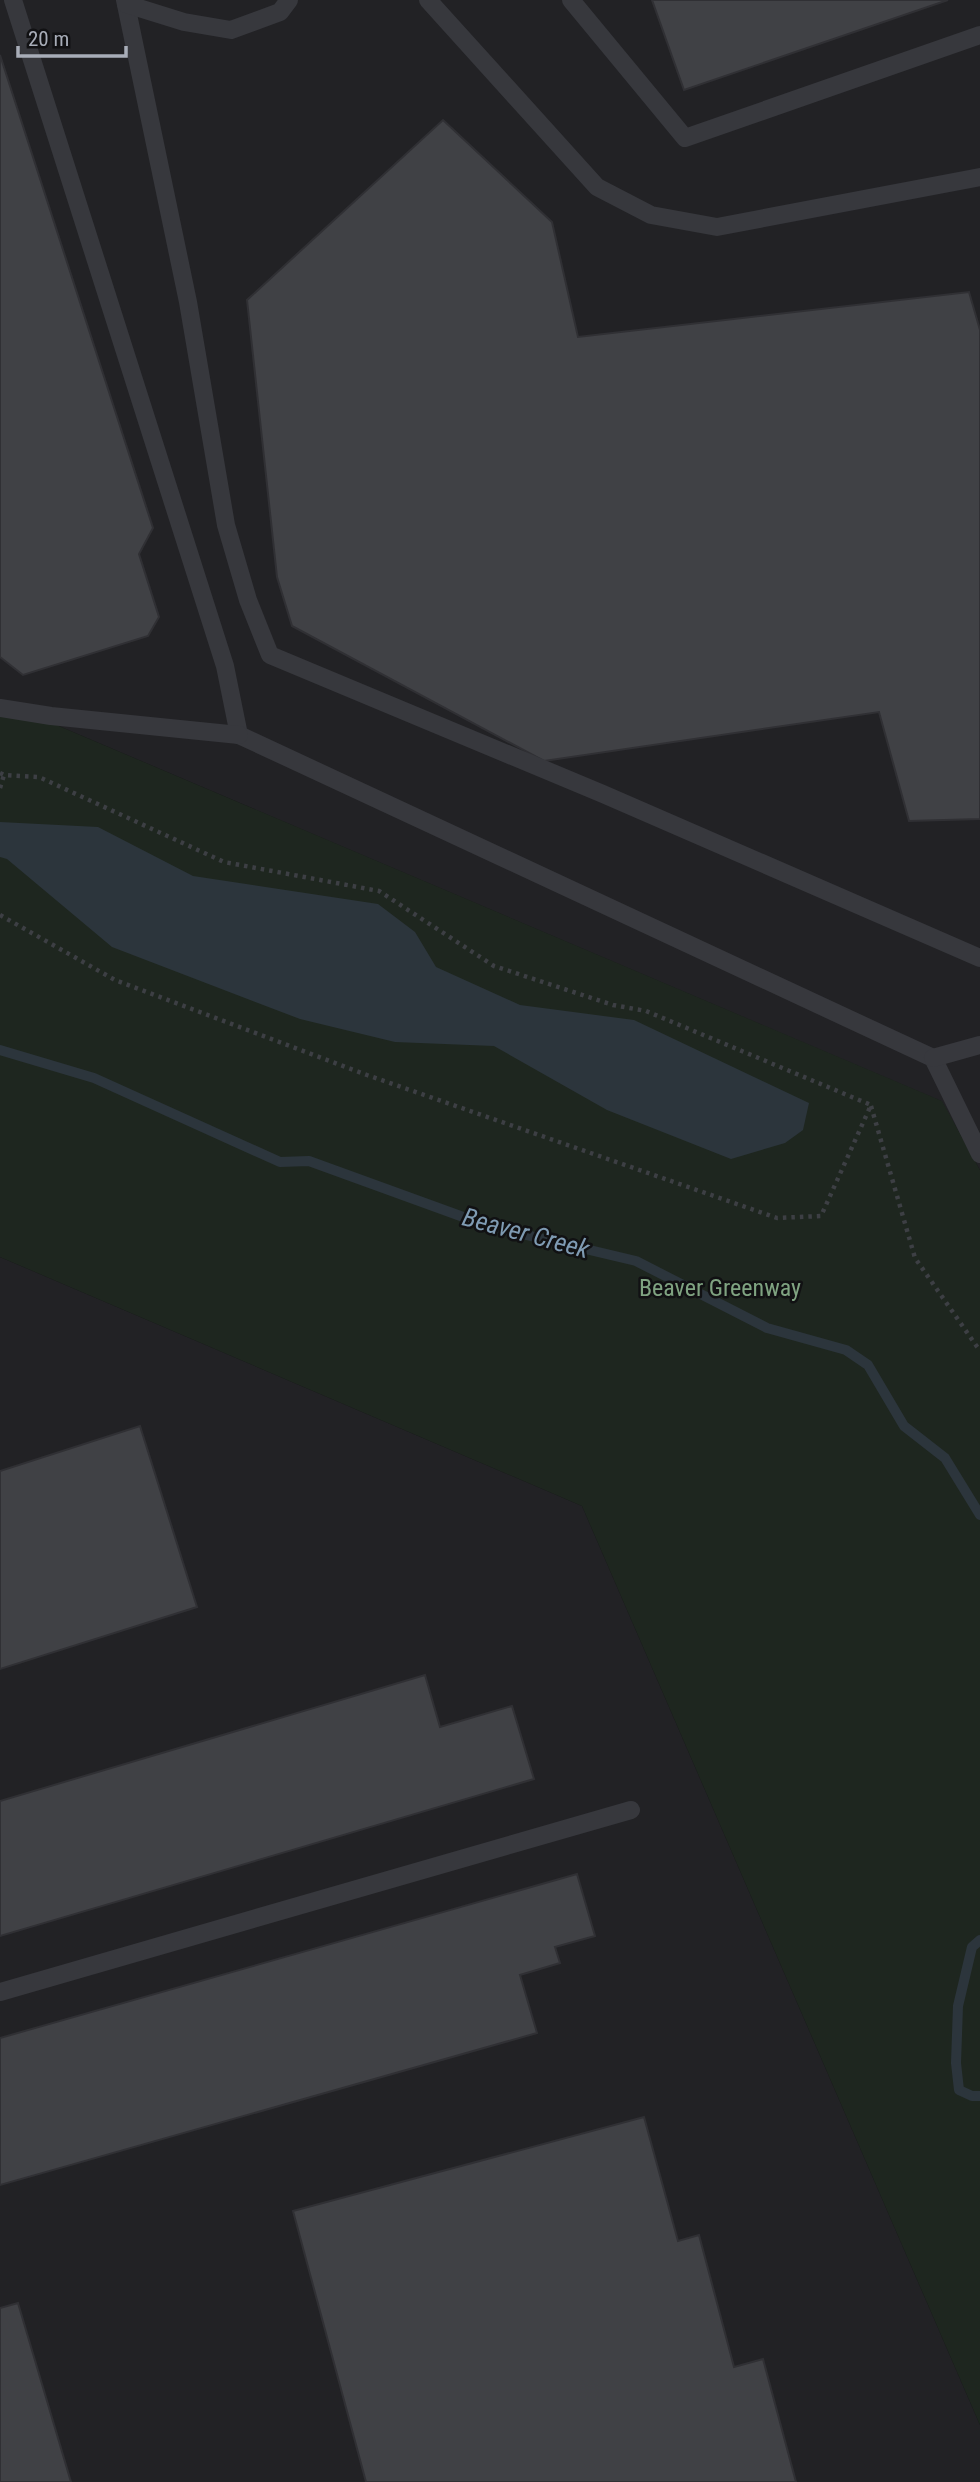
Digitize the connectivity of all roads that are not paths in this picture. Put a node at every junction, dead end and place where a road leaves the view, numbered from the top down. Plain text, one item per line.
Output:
1 (13, 0) edge
2 (289, 0) edge
3 (428, 0) edge
4 (571, 0) edge
5 (126, 2) edge
6 (980, 35) edge
7 (980, 177) edge
8 (0, 708) edge
9 (239, 735) junction
10 (980, 958) edge
11 (980, 1045) edge
12 (933, 1058) junction
13 (980, 1154) edge
14 (631, 1810) dead end
15 (0, 1992) edge

1 - 9 lane
2 - 5 lane
3 - 7 lane
4 - 6 lane
5 - 10 lane
8 - 9 lane
9 - 12 lane
11 - 12 lane
12 - 13 lane
14 - 15 lane

